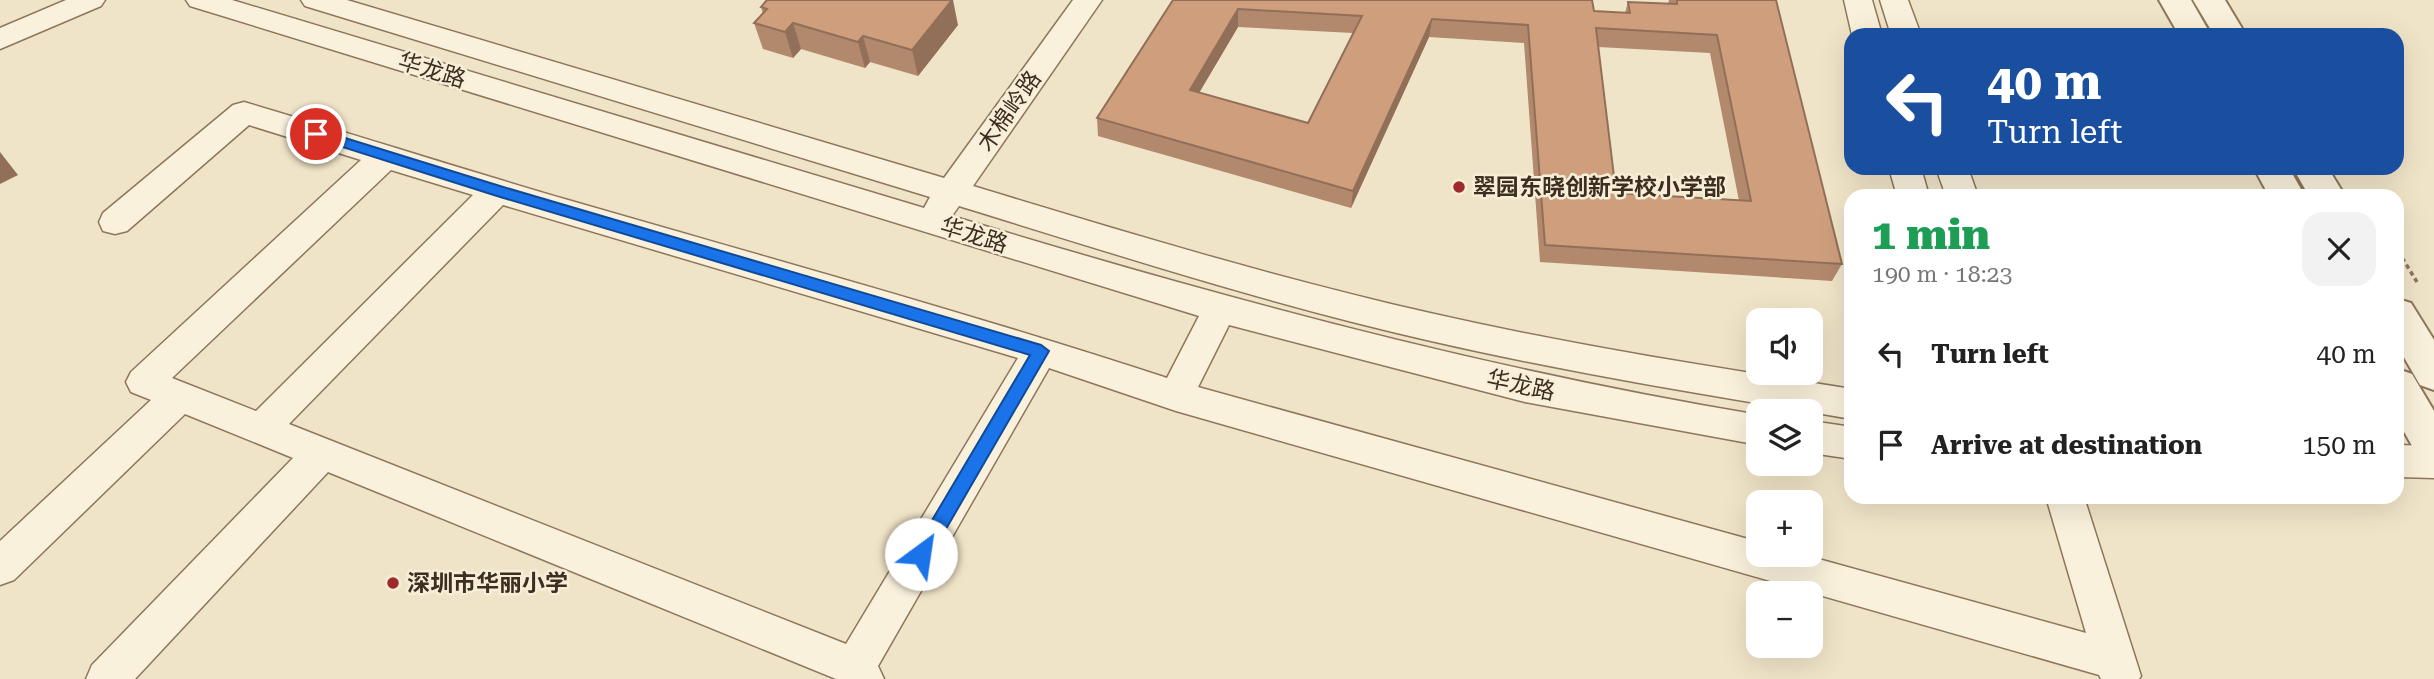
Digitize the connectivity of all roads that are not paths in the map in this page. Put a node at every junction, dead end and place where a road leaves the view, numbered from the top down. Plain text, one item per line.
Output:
1 (91, 0) edge
2 (200, 0) edge
3 (315, 0) edge
4 (1088, 0) edge
5 (1858, 0) edge
6 (1894, 0) edge
7 (2175, 0) edge
8 (2209, 0) edge
9 (1865, 28) edge
10 (1904, 28) edge
11 (2191, 28) edge
12 (2226, 28) edge
13 (0, 39) edge
14 (387, 155) junction
15 (497, 191) junction
16 (951, 192) junction
17 (930, 221) junction
18 (115, 222) dead end
19 (1219, 310) junction
20 (2404, 324) edge
21 (1041, 351) junction
22 (2434, 374) edge
23 (1176, 396) junction
24 (2404, 396) edge
25 (179, 397) junction
26 (1844, 403) edge
27 (1746, 428) edge
28 (260, 430) junction
29 (1823, 439) edge
30 (1844, 442) edge
31 (2434, 448) edge
32 (321, 454) junction
33 (2404, 461) edge
34 (2434, 463) edge
35 (2067, 504) edge
36 (0, 567) edge
37 (859, 673) edge
38 (2122, 673) edge
39 (107, 679) edge

1 - 13 street
2 - 17 street, 华龙路
3 - 16 street, 华龙路
4 - 16 street, 木棉岭路
5 - 9 street
6 - 10 street
7 - 11 street
8 - 12 street
14 - 15 street
14 - 18 street
14 - 25 street
15 - 21 street
15 - 28 street
16 - 17 street, 木棉岭路
16 - 26 street, 华龙路
17 - 19 street, 华龙路
19 - 23 street
19 - 27 street, 华龙路
20 - 22 street
21 - 23 street
21 - 37 street
23 - 38 street
24 - 31 street
25 - 28 street
25 - 36 street
28 - 32 street
29 - 30 street
32 - 37 street
32 - 39 street
33 - 34 street
35 - 38 street

